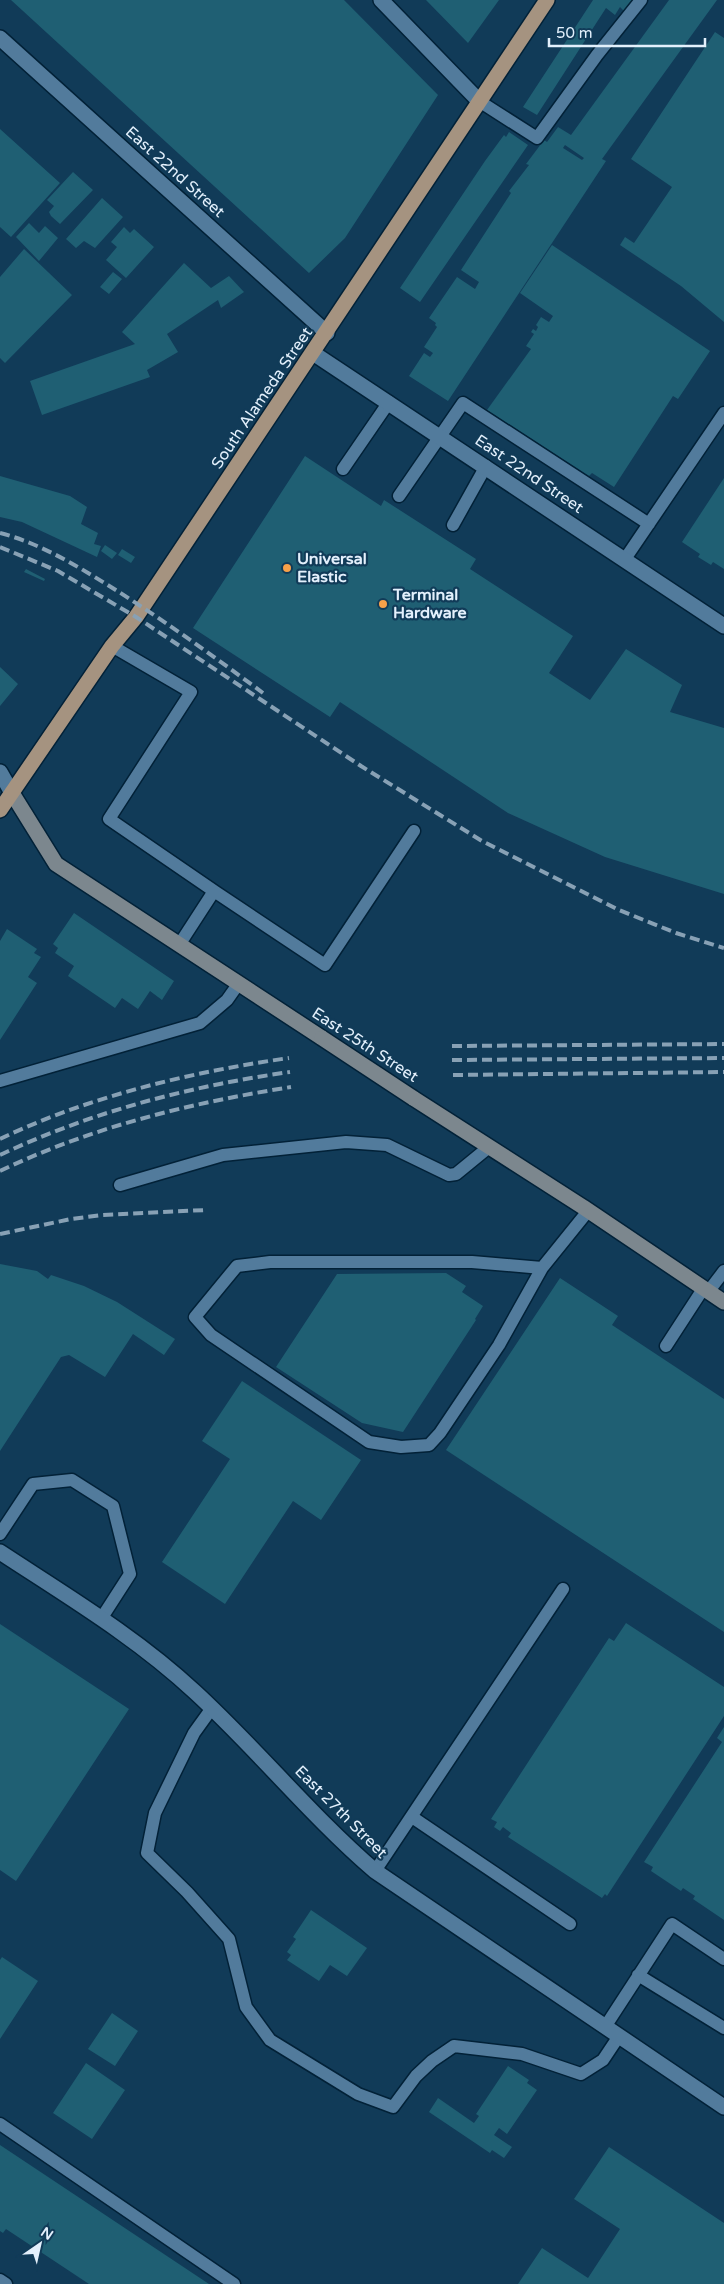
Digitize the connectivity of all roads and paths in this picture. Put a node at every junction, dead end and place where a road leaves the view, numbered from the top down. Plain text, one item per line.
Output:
1 (381, 0) edge
2 (547, 0) edge
3 (641, 0) edge
4 (0, 38) edge
5 (479, 101) junction
6 (327, 333) junction
7 (313, 353) junction
8 (389, 402) junction
9 (724, 412) edge
10 (440, 436) junction
11 (486, 466) junction
12 (343, 469) dead end
13 (399, 496) dead end
14 (649, 524) junction
15 (453, 525) dead end
16 (625, 559) junction
17 (724, 626) edge
18 (112, 646) junction
19 (0, 772) edge
20 (12, 793) junction
21 (0, 810) edge
22 (414, 831) dead end
23 (214, 891) junction
24 (179, 945) junction
25 (238, 983) junction
26 (0, 1081) edge
27 (490, 1147) junction
28 (120, 1185) dead end
29 (588, 1211) junction
30 (542, 1268) junction
31 (724, 1271) edge
32 (706, 1290) junction
33 (724, 1302) edge
34 (666, 1346) dead end
35 (0, 1534) edge
36 (0, 1552) edge
37 (563, 1589) dead end
38 (101, 1619) junction
39 (212, 1708) junction
40 (412, 1817) junction
41 (375, 1872) junction
42 (570, 1924) dead end
43 (724, 1959) edge
44 (638, 1975) junction
45 (605, 2027) junction
46 (724, 2028) edge
47 (619, 2036) junction
48 (724, 2107) edge
49 (0, 2124) edge
50 (0, 2280) edge
51 (6, 2284) edge
52 (234, 2284) edge

1 - 5 street
2 - 5 main road, South Alameda Street
3 - 5 lane
4 - 6 street, East 22nd Street
5 - 6 main road, South Alameda Street
6 - 7 main road, South Alameda Street
7 - 8 street, East 22nd Street
7 - 18 main road, South Alameda Street
8 - 10 street, East 22nd Street
8 - 12 lane
9 - 14 lane
10 - 11 street, East 22nd Street
10 - 13 lane
10 - 14 lane
11 - 15 lane
11 - 16 street, East 22nd Street
14 - 16 lane
16 - 17 street, East 22nd Street
18 - 20 main road, South Alameda Street
18 - 23 lane
19 - 20 street
20 - 21 main road, South Alameda Street
20 - 24 street, East 25th Street
22 - 23 lane
23 - 24 lane
24 - 25 street, East 25th Street
25 - 26 lane
25 - 27 street, East 25th Street, bridge
27 - 28 lane
27 - 29 street, East 25th Street
29 - 30 lane
29 - 32 street, East 25th Street
30 - 30 lane
31 - 32 lane
32 - 33 street, East 25th Street
32 - 34 lane
35 - 38 lane
36 - 38 street, East 27th Street
37 - 40 lane
38 - 39 street, East 27th Street
39 - 41 street, East 27th Street
39 - 47 lane
40 - 41 lane
40 - 42 lane
41 - 45 street, East 27th Street
43 - 44 lane
44 - 45 lane
44 - 46 lane
45 - 47 street, East 27th Street
47 - 48 street, East 27th Street
49 - 52 lane
50 - 51 lane

